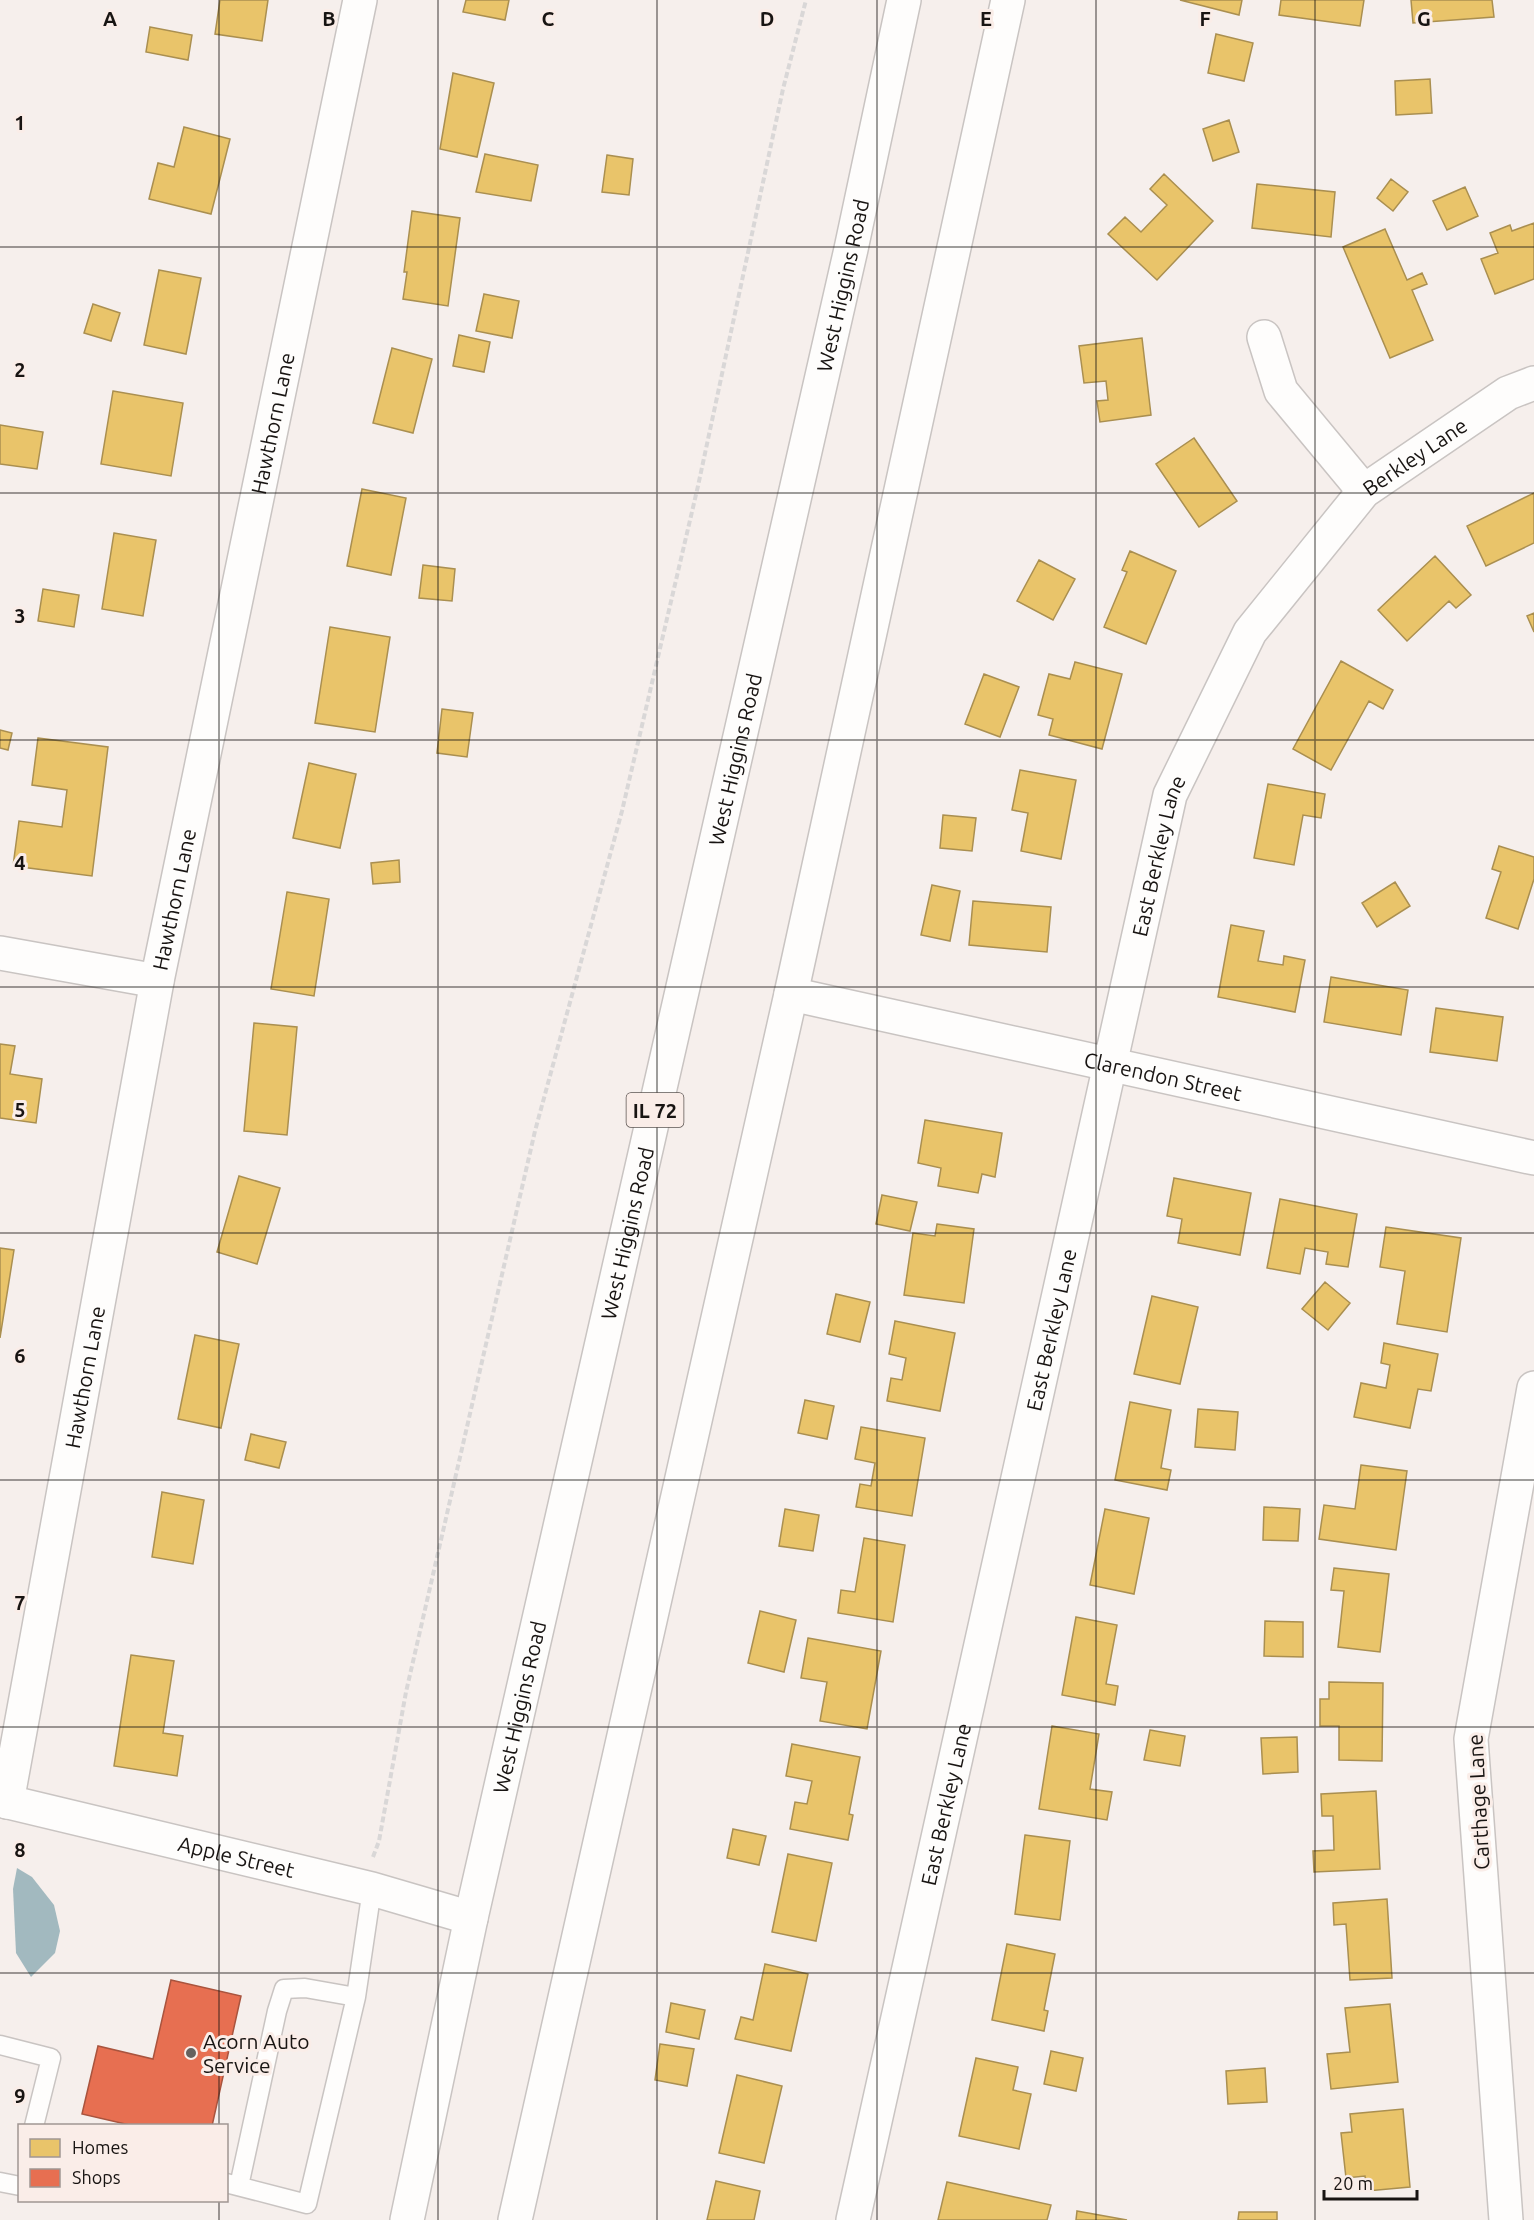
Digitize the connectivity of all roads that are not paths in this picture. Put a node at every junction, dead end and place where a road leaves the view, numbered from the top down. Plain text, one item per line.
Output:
1 (360, 0) edge
2 (904, 0) edge
3 (1008, 0) edge
4 (1264, 337) dead end
5 (1534, 383) edge
6 (1364, 491) junction
7 (0, 953) edge
8 (157, 981) junction
9 (791, 994) junction
10 (1111, 1064) junction
11 (1534, 1158) edge
12 (1534, 1388) edge
13 (4, 1801) edge
14 (372, 1889) junction
15 (471, 1918) junction
16 (356, 1997) junction
17 (0, 2045) edge
18 (34, 2124) edge
19 (0, 2182) edge
20 (233, 2184) edge
21 (18, 2185) edge
22 (406, 2220) edge
23 (515, 2220) edge
24 (853, 2220) edge
25 (1506, 2220) edge

1 - 8 street, Hawthorn Lane
2 - 15 street, West Higgins Road / IL 72
3 - 9 street
4 - 6 street, Berkley Lane
5 - 6 street, Berkley Lane
6 - 10 street, East Berkley Lane
7 - 8 street
8 - 13 street, Hawthorn Lane
9 - 10 street, Clarendon Street
9 - 23 street
10 - 11 street, Clarendon Street
10 - 24 street, East Berkley Lane
12 - 25 street, Carthage Lane
13 - 14 street, Apple Street
14 - 15 street, Apple Street
14 - 16 lane
15 - 22 street, West Higgins Road / IL 72
16 - 20 lane
16 - 20 lane
17 - 18 lane
19 - 21 lane

